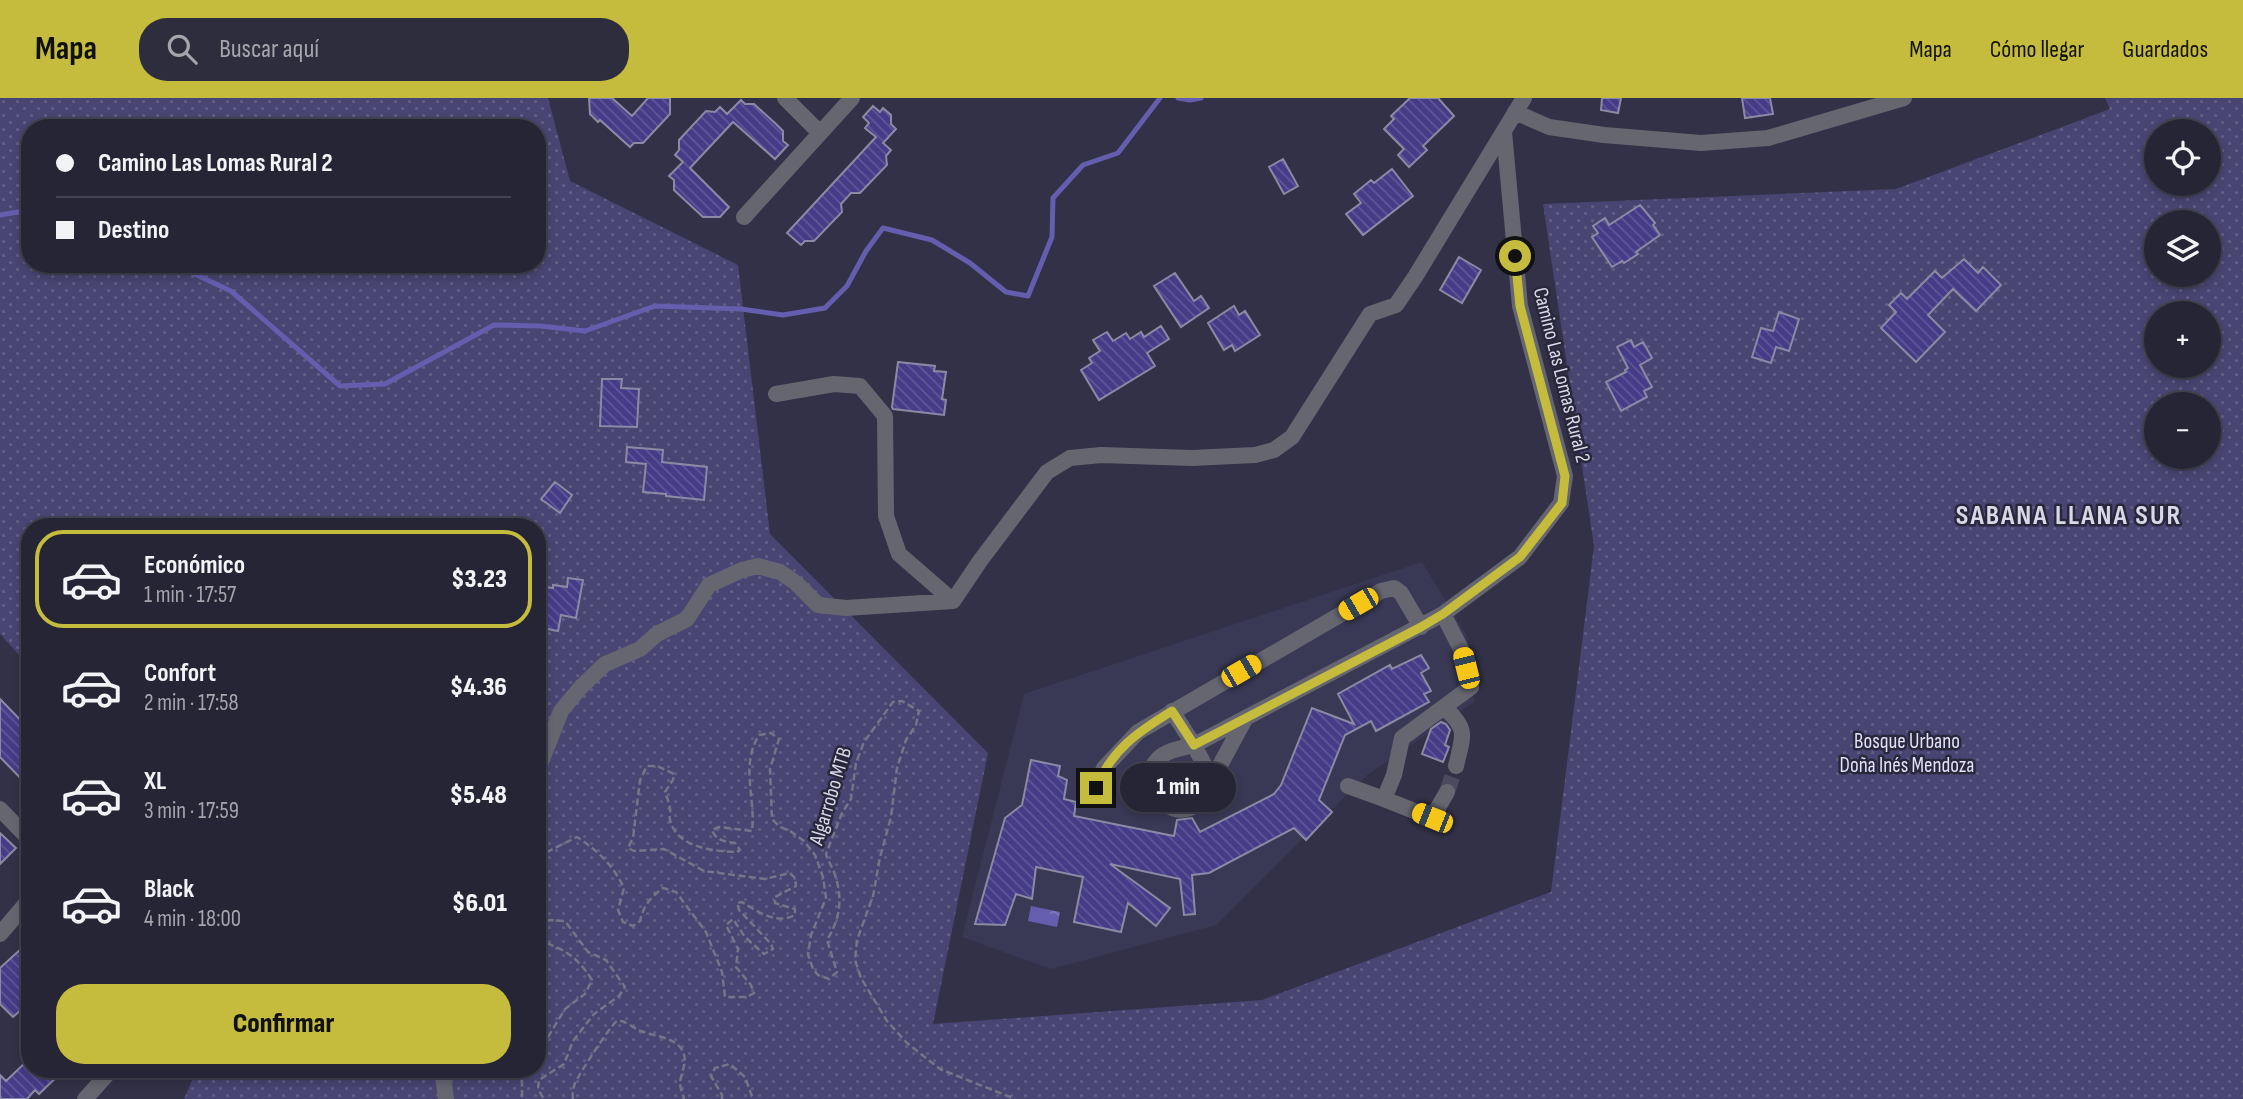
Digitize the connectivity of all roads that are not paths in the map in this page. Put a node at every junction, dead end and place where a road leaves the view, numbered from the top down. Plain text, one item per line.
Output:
1 (785, 98) edge
2 (852, 98) edge
3 (1904, 98) edge
4 (1520, 105) edge
5 (1504, 132) junction
6 (820, 133) junction
7 (744, 218) dead end
8 (776, 394) dead end
9 (953, 601) junction
10 (1443, 614) junction
11 (1421, 627) junction
12 (1444, 707) junction
13 (1172, 711) junction
14 (1245, 719) junction
15 (1194, 745) junction
16 (546, 749) edge
17 (1456, 766) tunnel mouth
18 (1212, 780) junction
19 (1348, 786) dead end
20 (1096, 788) dead end
21 (1447, 792) tunnel mouth
22 (1384, 799) junction
23 (0, 809) edge
24 (21, 831) edge
25 (21, 910) edge
26 (0, 934) edge
27 (104, 1078) edge
28 (443, 1078) edge
29 (85, 1099) edge
30 (446, 1099) edge

1 - 6 street
2 - 6 street
3 - 4 street
4 - 5 street
5 - 9 street
5 - 10 street, Camino Las Lomas Rural 2
6 - 7 street
8 - 9 street
9 - 16 street
10 - 11 street
10 - 12 street
11 - 13 street
11 - 14 street
12 - 17 street
12 - 22 street
13 - 15 street
13 - 20 street
14 - 15 street
14 - 18 street
15 - 18 street
15 - 18 street
19 - 22 street
21 - 22 street
23 - 24 street
25 - 26 street
27 - 29 street
28 - 30 street

